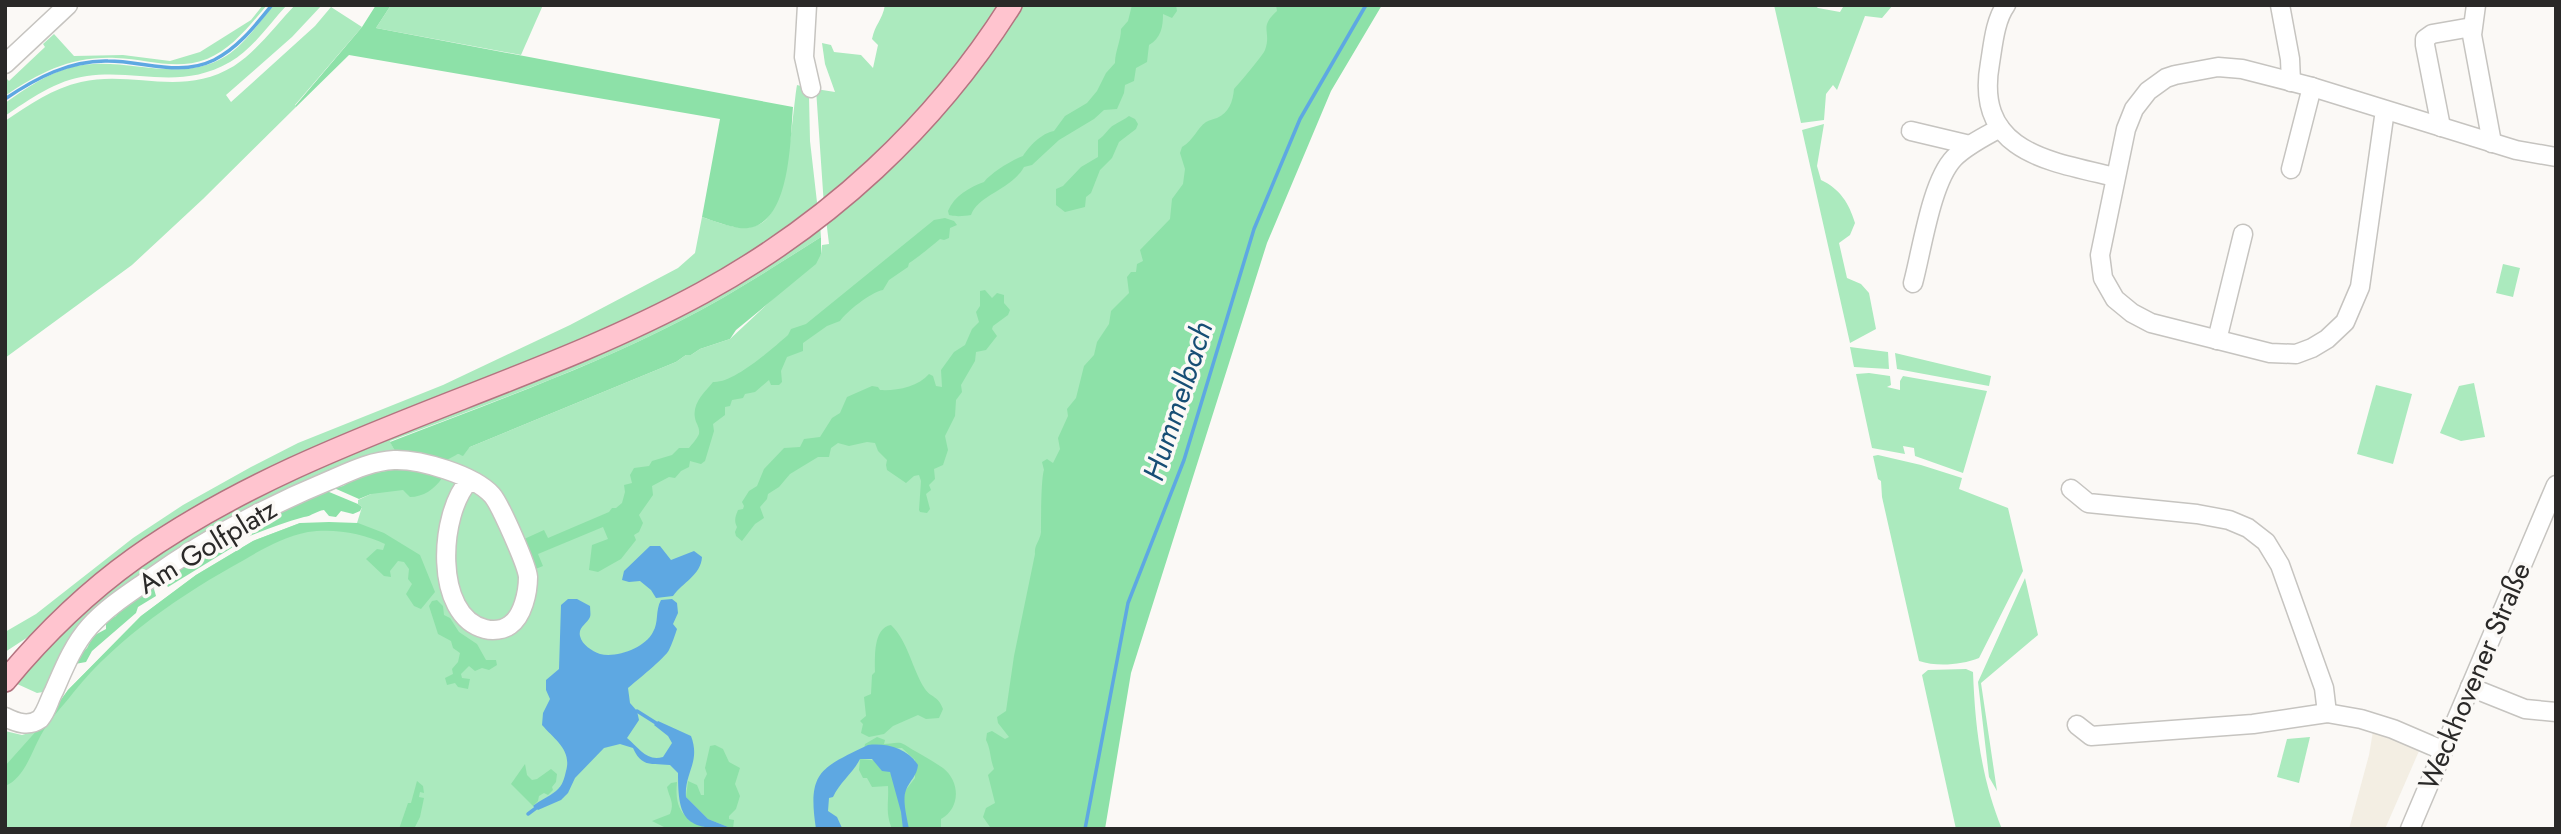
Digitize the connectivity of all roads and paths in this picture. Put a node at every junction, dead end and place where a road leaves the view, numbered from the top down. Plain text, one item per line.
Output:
1 (68, 5) edge
2 (807, 5) edge
3 (1011, 5) edge
4 (2006, 5) edge
5 (2280, 5) edge
6 (2476, 5) edge
7 (2472, 27) junction
8 (5, 64) edge
9 (2291, 82) junction
10 (2312, 87) junction
11 (811, 88) dead end
12 (2385, 110) junction
13 (2441, 127) junction
14 (2000, 128) junction
15 (1911, 131) dead end
16 (2492, 143) junction
17 (1970, 145) junction
18 (2556, 157) edge
19 (2291, 169) dead end
20 (2115, 177) junction
21 (2242, 234) dead end
22 (1913, 283) dead end
23 (2217, 340) junction
24 (469, 481) junction
25 (2556, 485) edge
26 (2071, 489) dead end
27 (56, 624) junction
28 (5, 658) edge
29 (5, 681) edge
30 (2470, 687) junction
31 (2556, 712) edge
32 (2327, 713) junction
33 (5, 717) edge
34 (2077, 725) dead end
35 (2442, 750) junction
36 (2410, 829) edge

1 - 8 street
2 - 11 street
3 - 27 main road
4 - 14 street
5 - 9 street
6 - 7 street
7 - 13 street
7 - 16 street
9 - 10 street
9 - 20 street
10 - 12 street
10 - 19 street
12 - 13 street
12 - 23 street
13 - 16 street
14 - 17 street
14 - 20 street
15 - 17 street
16 - 18 street
17 - 22 street
20 - 23 street
21 - 23 street
24 - 24 street, Am Golfplatz
24 - 33 street, Am Golfplatz
25 - 30 street, Weckhovener Straße
26 - 32 street
27 - 28 main road
27 - 29 main road
30 - 31 street
30 - 35 street, Weckhovener Straße
32 - 34 street
32 - 35 street
35 - 36 street, Weckhovener Straße

